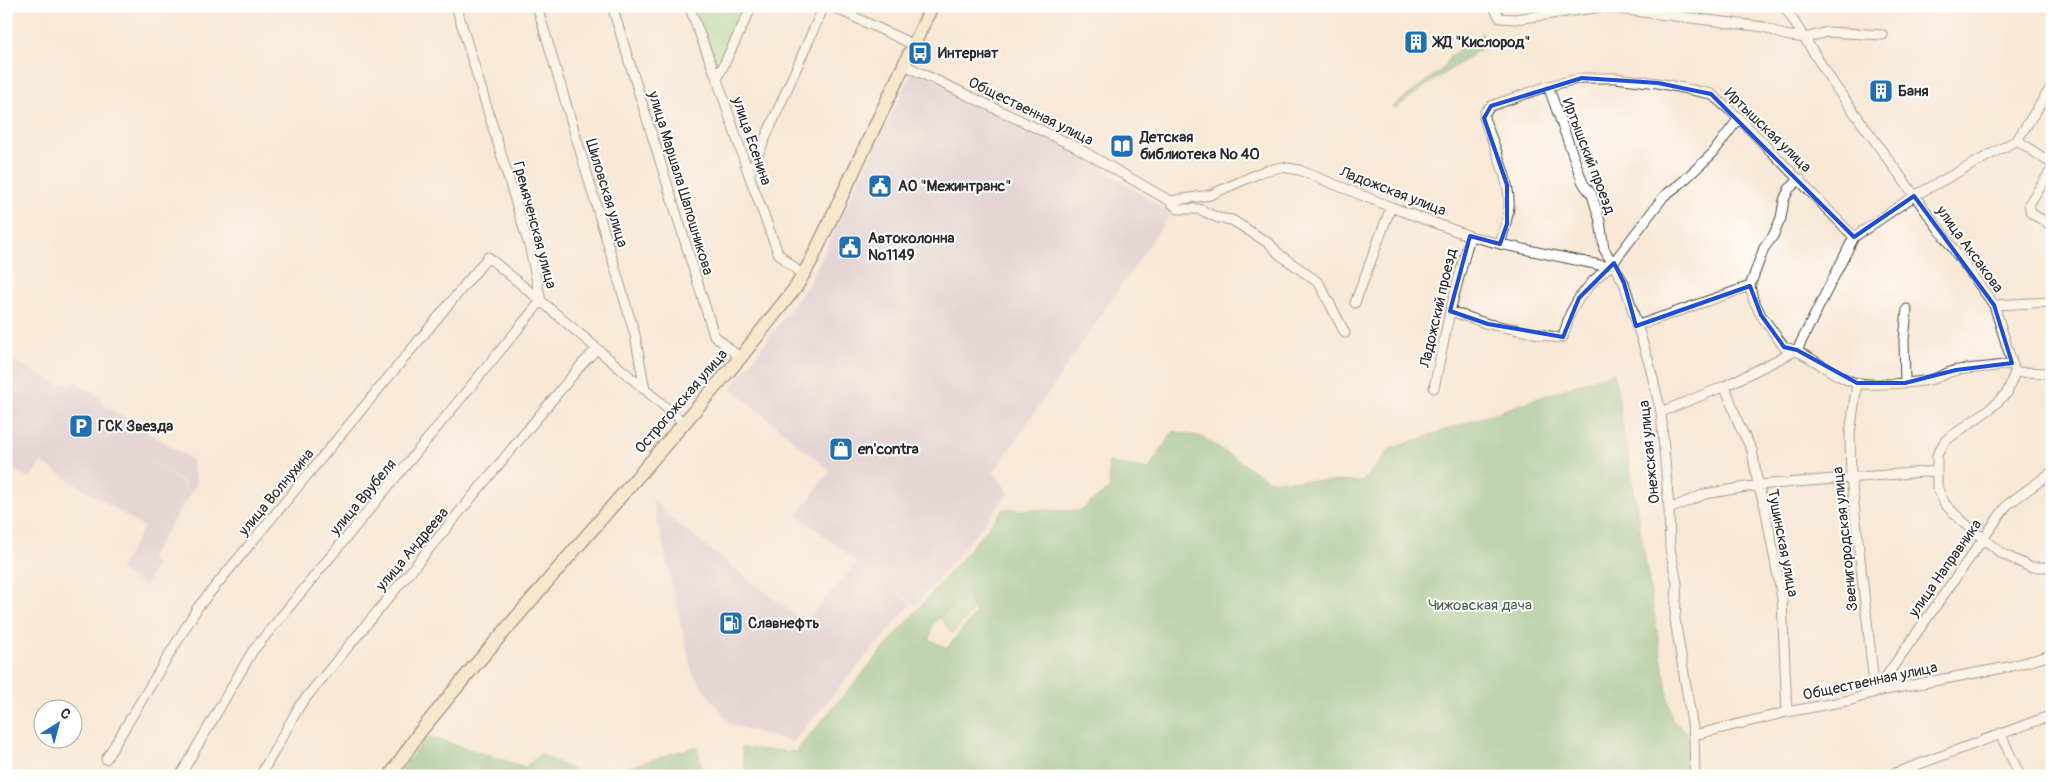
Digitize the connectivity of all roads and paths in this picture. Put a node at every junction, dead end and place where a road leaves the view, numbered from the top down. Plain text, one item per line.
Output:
1 (456, 6) edge
2 (537, 6) edge
3 (612, 6) edge
4 (689, 6) edge
5 (752, 6) edge
6 (824, 6) edge
7 (831, 6) edge
8 (932, 6) edge
9 (1493, 6) edge
10 (1784, 6) edge
11 (1883, 35) dead end
12 (1805, 38) junction
13 (914, 45) junction
14 (904, 64) junction
15 (716, 79) junction
16 (1548, 86) junction
17 (2052, 86) edge
18 (1738, 118) junction
19 (2017, 140) junction
20 (2052, 164) edge
21 (2052, 169) edge
22 (749, 175) junction
23 (1800, 179) junction
24 (1914, 196) junction
25 (1170, 201) junction
26 (1391, 208) junction
27 (2052, 226) edge
28 (1470, 236) junction
29 (1854, 237) junction
30 (1500, 244) junction
31 (1611, 265) junction
32 (803, 276) junction
33 (1750, 286) junction
34 (541, 301) junction
35 (2052, 302) edge
36 (1355, 303) dead end
37 (1994, 304) junction
38 (1907, 308) dead end
39 (1450, 312) junction
40 (1636, 326) junction
41 (1345, 333) dead end
42 (597, 349) junction
43 (1797, 350) junction
44 (740, 358) junction
45 (2014, 368) junction
46 (2052, 373) edge
47 (1857, 383) junction
48 (1905, 383) junction
49 (1726, 386) junction
50 (1434, 388) dead end
51 (645, 390) junction
52 (1661, 412) junction
53 (683, 422) junction
54 (1936, 471) junction
55 (2052, 472) edge
56 (1851, 478) junction
57 (1758, 485) junction
58 (1669, 509) junction
59 (1983, 538) junction
60 (2052, 567) edge
61 (2052, 655) edge
62 (1875, 692) junction
63 (1787, 712) junction
64 (2052, 715) edge
65 (2000, 733) junction
66 (1694, 735) junction
67 (106, 759) dead end
68 (180, 776) edge
69 (260, 776) edge
70 (390, 776) edge
71 (1694, 776) edge
72 (1887, 776) edge
73 (2020, 776) edge

1 - 34 street, Гремяченская улица
2 - 51 street, Шиловская улица
3 - 44 street, улица Маршала Шапошникова
4 - 15 street, улица Есенина
5 - 15 street
6 - 22 street
7 - 13 street
8 - 13 street, Острогожская улица
9 - 12 street
10 - 12 street, улица Аксакова
11 - 12 street
12 - 24 street, улица Аксакова
13 - 14 street, Острогожская улица
14 - 25 street, Общественная улица
14 - 32 street, Острогожская улица
15 - 22 street, улица Есенина
16 - 18 street, Иртышская улица
16 - 30 street, Иртышская улица
16 - 31 street, Иртышский проезд
17 - 19 street
18 - 23 street, Иртышская улица
18 - 31 street
19 - 20 street
19 - 24 street
21 - 27 street
22 - 32 street, улица Есенина
23 - 29 street, Иртышская улица
23 - 33 street
24 - 29 street
24 - 37 street, улица Аксакова
25 - 26 street, Ладожская улица
25 - 41 street, Общественная улица
26 - 28 street, Ладожская улица
26 - 36 street
28 - 30 street, Ладожская улица
28 - 39 street, Ладожский проезд
29 - 43 street
30 - 31 street, Ладожская улица
31 - 39 street
31 - 40 street, Онежская улица
32 - 44 street, Острогожская улица
33 - 40 street
33 - 43 street
34 - 42 street, Гремяченская улица
34 - 67 street, улица Волнухина
34 - 68 street, улица Врубеля
35 - 37 street
37 - 45 street, улица Аксакова
38 - 48 street
39 - 50 street, Ладожский проезд
40 - 52 street, Онежская улица
42 - 51 street, Гремяченская улица
42 - 69 street, улица Андреева
43 - 47 street
43 - 49 street
44 - 53 street, Острогожская улица
45 - 46 street
45 - 48 street
45 - 54 street
47 - 48 street
47 - 56 street, Звенигородская улица
49 - 52 street
49 - 57 street, Тушинская улица
51 - 53 street, Гремяченская улица
52 - 58 street, Онежская улица
53 - 70 street, Острогожская улица
54 - 56 street
54 - 59 street
55 - 59 street, улица Направника
56 - 57 street
56 - 62 street, Звенигородская улица
57 - 58 street
57 - 63 street, Тушинская улица
58 - 66 street, Онежская улица
59 - 60 street
59 - 62 street, улица Направника
61 - 62 street, Общественная улица
62 - 63 street, Общественная улица
63 - 66 street, Общественная улица
64 - 65 street
65 - 72 street
65 - 73 street
66 - 71 street, Онежская улица

